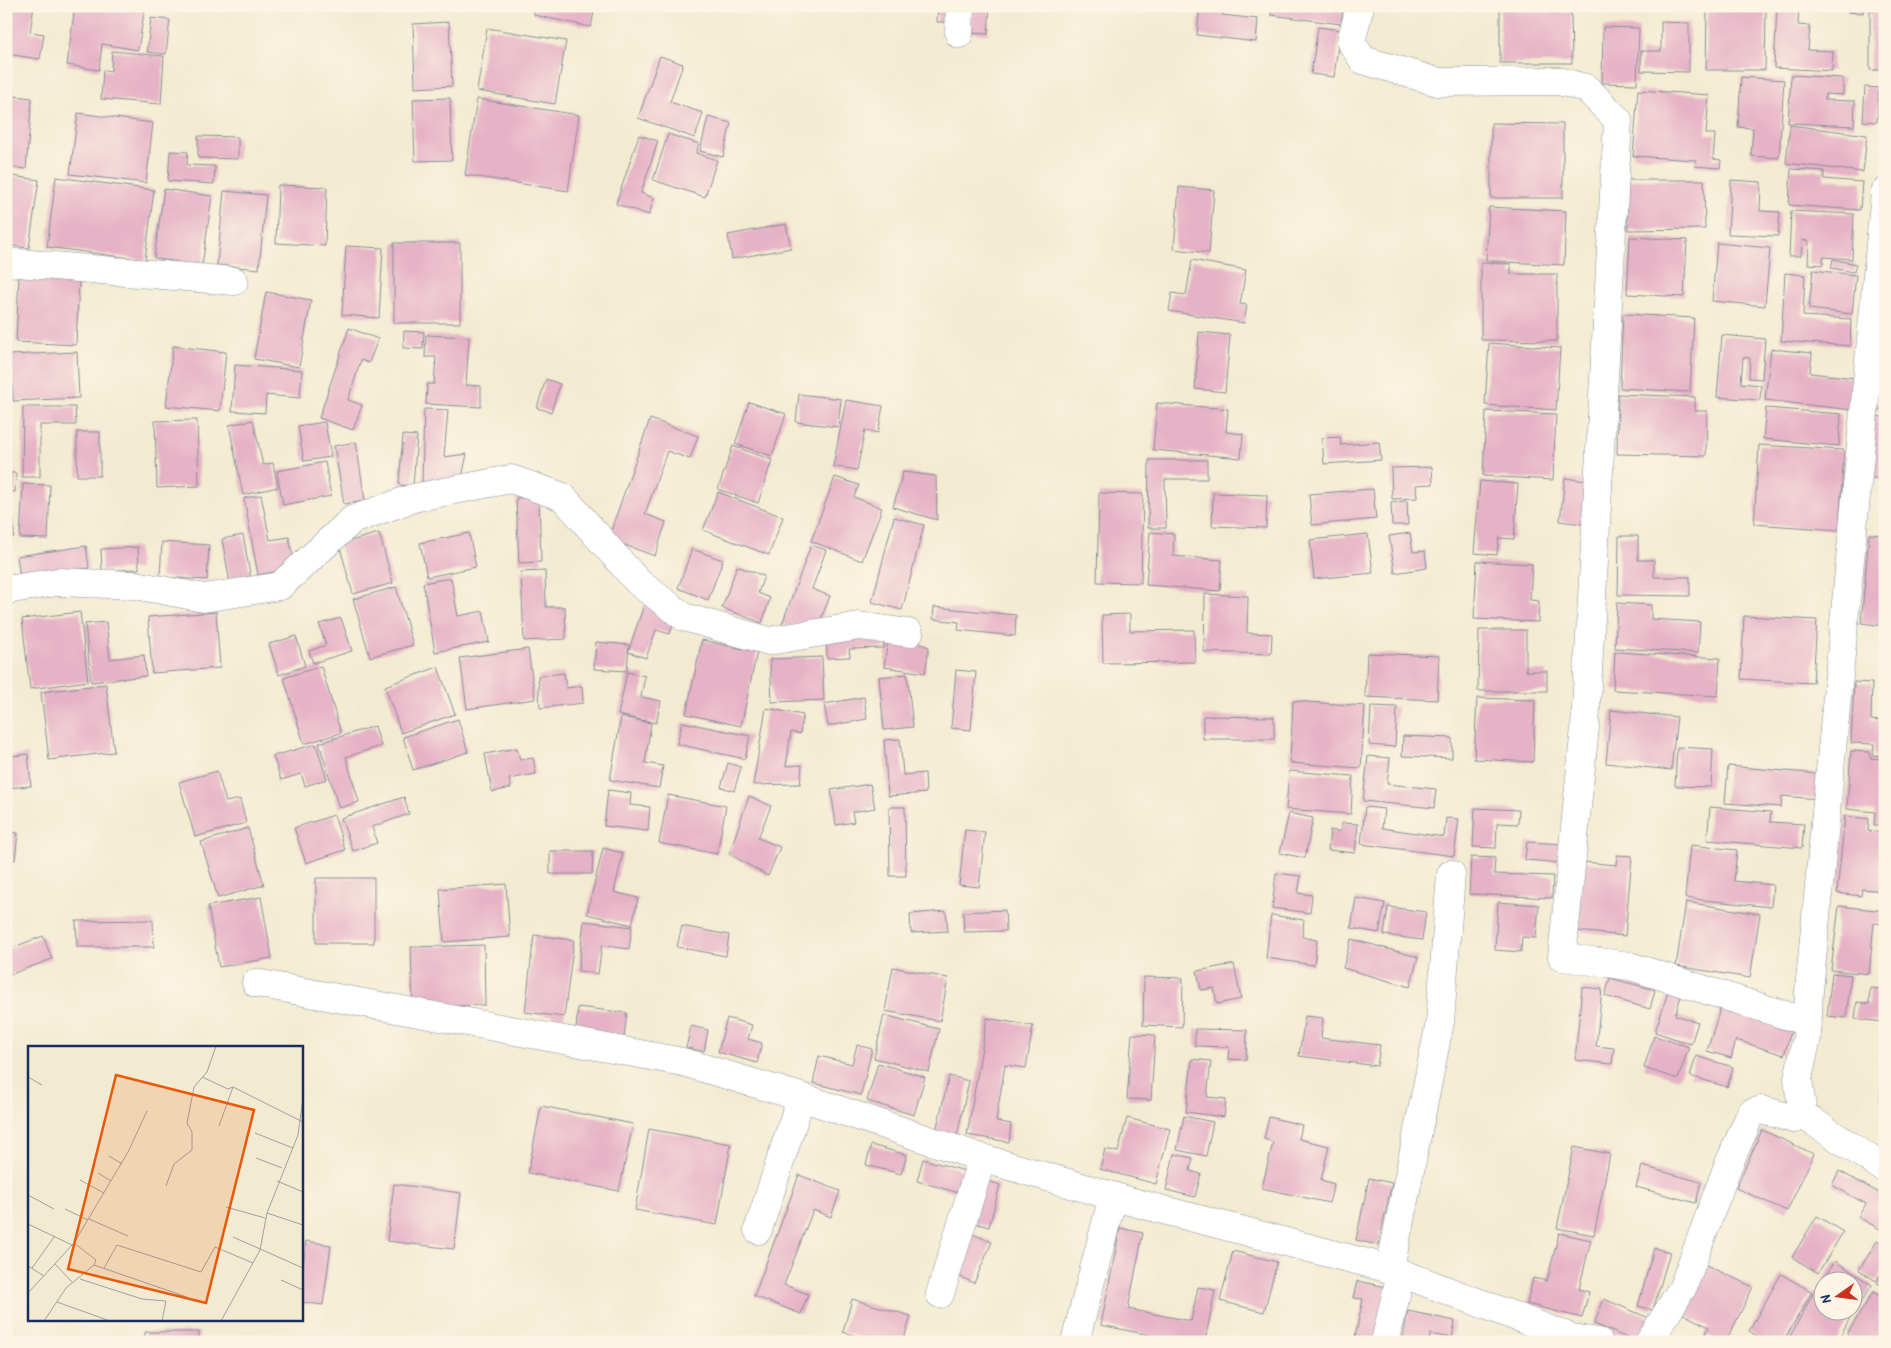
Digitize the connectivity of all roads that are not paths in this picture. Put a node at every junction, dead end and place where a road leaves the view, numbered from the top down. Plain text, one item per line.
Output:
1 (960, 6) edge
2 (1360, 6) edge
3 (959, 34) dead end
4 (1885, 192) edge
5 (6, 262) edge
6 (234, 281) dead end
7 (6, 590) edge
8 (908, 633) dead end
9 (1451, 874) dead end
10 (256, 983) dead end
11 (1807, 1022) junction
12 (801, 1097) junction
13 (1803, 1115) junction
14 (982, 1158) junction
15 (1885, 1169) edge
16 (1113, 1196) junction
17 (758, 1230) dead end
18 (1396, 1271) junction
19 (940, 1294) dead end
20 (1075, 1342) edge
21 (1385, 1342) edge
22 (1599, 1342) edge
23 (1649, 1342) edge

1 - 3 street
2 - 11 street
4 - 11 street
5 - 6 street
7 - 8 street
9 - 18 street
10 - 12 street
11 - 13 street
12 - 14 street
12 - 17 street
13 - 15 street
13 - 23 street
14 - 16 street
14 - 19 street
16 - 18 street
16 - 20 street
18 - 21 street
18 - 22 street

